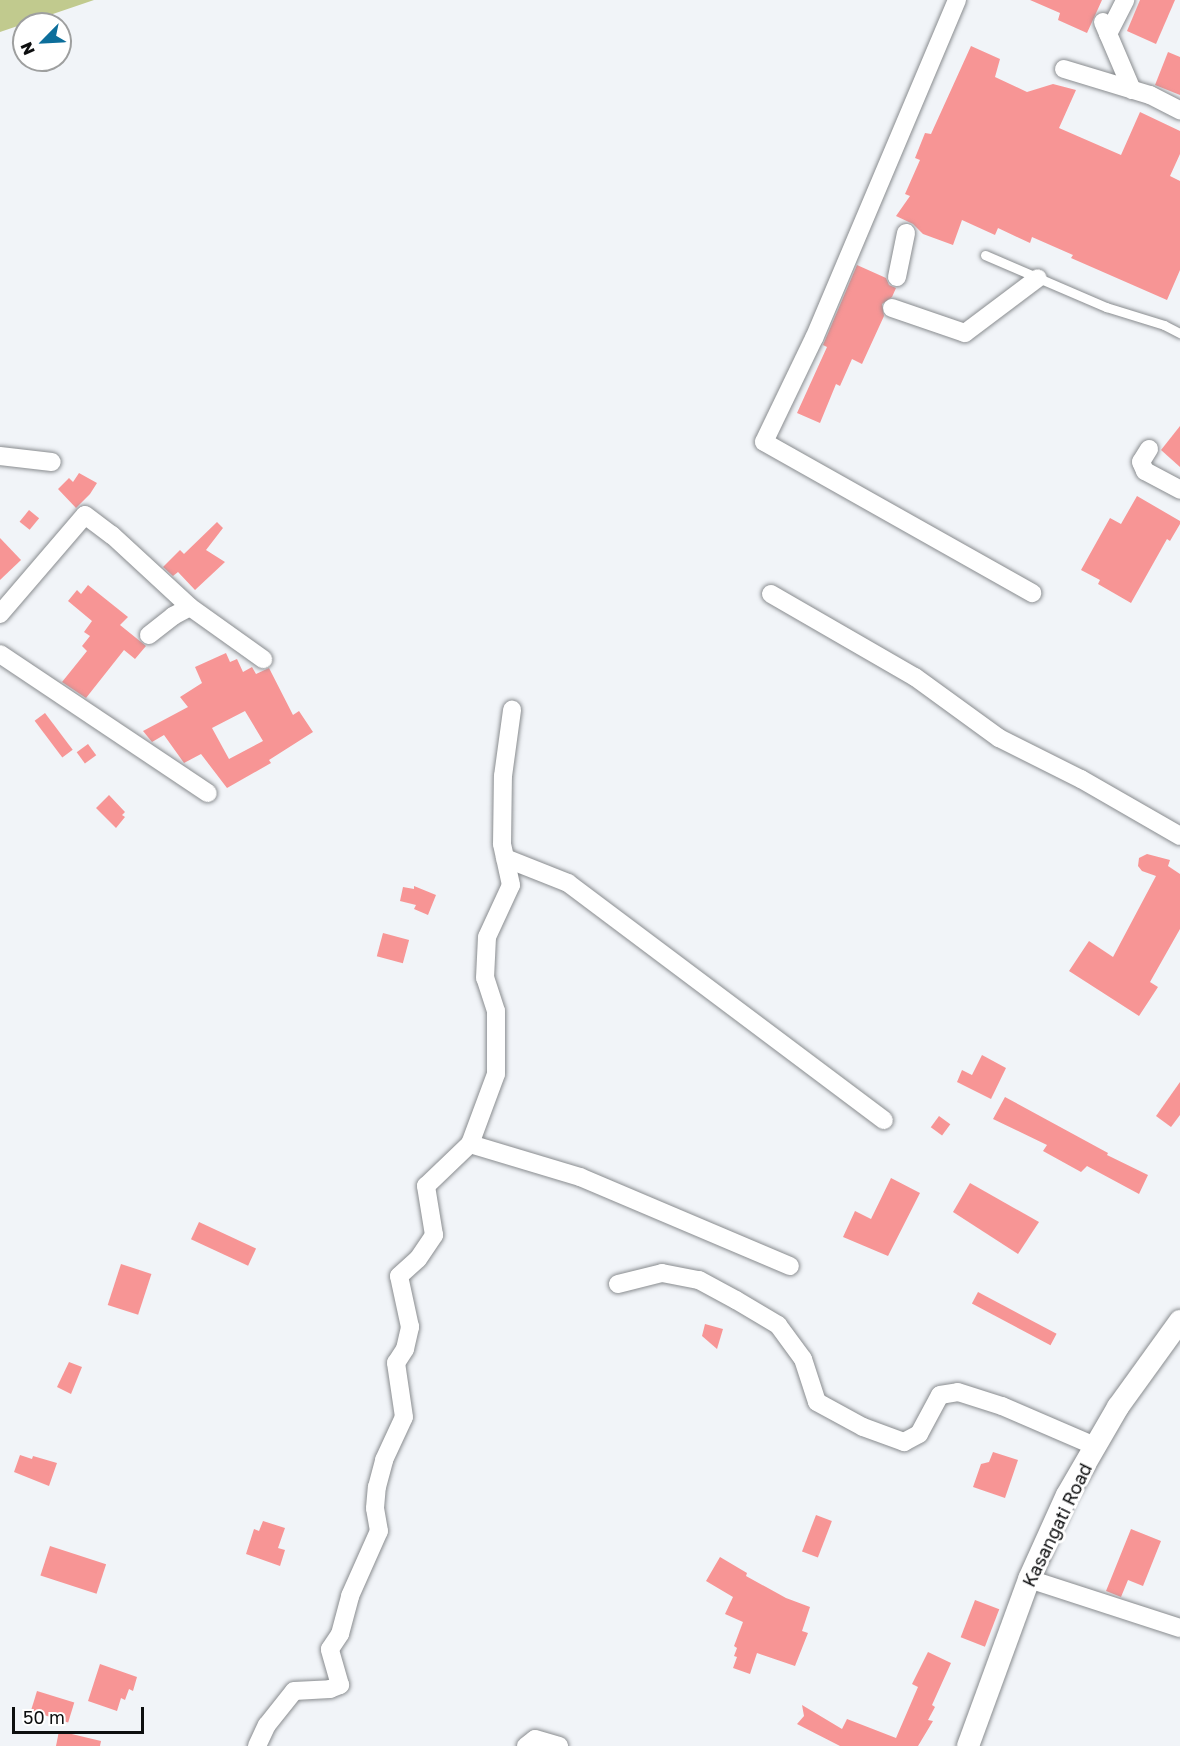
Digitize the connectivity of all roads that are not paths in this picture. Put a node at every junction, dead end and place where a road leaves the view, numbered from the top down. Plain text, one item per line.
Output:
1 (957, 0) edge
2 (1125, 0) edge
3 (1064, 69) dead end
4 (1132, 90) junction
5 (1180, 110) edge
6 (906, 232) dead end
7 (985, 255) dead end
8 (897, 278) dead end
9 (1038, 279) junction
10 (892, 308) dead end
11 (1180, 333) edge
12 (1149, 449) dead end
13 (0, 456) edge
14 (52, 462) dead end
15 (1180, 490) edge
16 (1032, 593) dead end
17 (771, 594) dead end
18 (190, 607) junction
19 (0, 614) edge
20 (149, 635) dead end
21 (0, 654) edge
22 (263, 659) dead end
23 (512, 710) dead end
24 (208, 793) dead end
25 (1180, 836) edge
26 (505, 858) junction
27 (884, 1120) dead end
28 (470, 1144) junction
29 (790, 1266) dead end
30 (618, 1284) dead end
31 (1180, 1321) edge
32 (1095, 1446) junction
33 (1029, 1579) junction
34 (1180, 1628) edge
35 (257, 1746) edge
36 (526, 1746) edge
37 (559, 1746) edge
38 (968, 1746) edge

1 - 16 street
2 - 4 street
3 - 4 street
4 - 5 street
6 - 8 street
7 - 9 lane
9 - 10 street
9 - 11 lane
12 - 15 street
13 - 14 street
17 - 25 street
18 - 19 street
18 - 20 street
18 - 22 street
21 - 24 street
23 - 26 street
26 - 27 street
26 - 28 street
28 - 29 street
28 - 35 street
30 - 32 street
31 - 32 street, Kasangati Road
32 - 33 street, Kasangati Road
33 - 34 street
33 - 38 street, Kasangati Road
36 - 37 street

